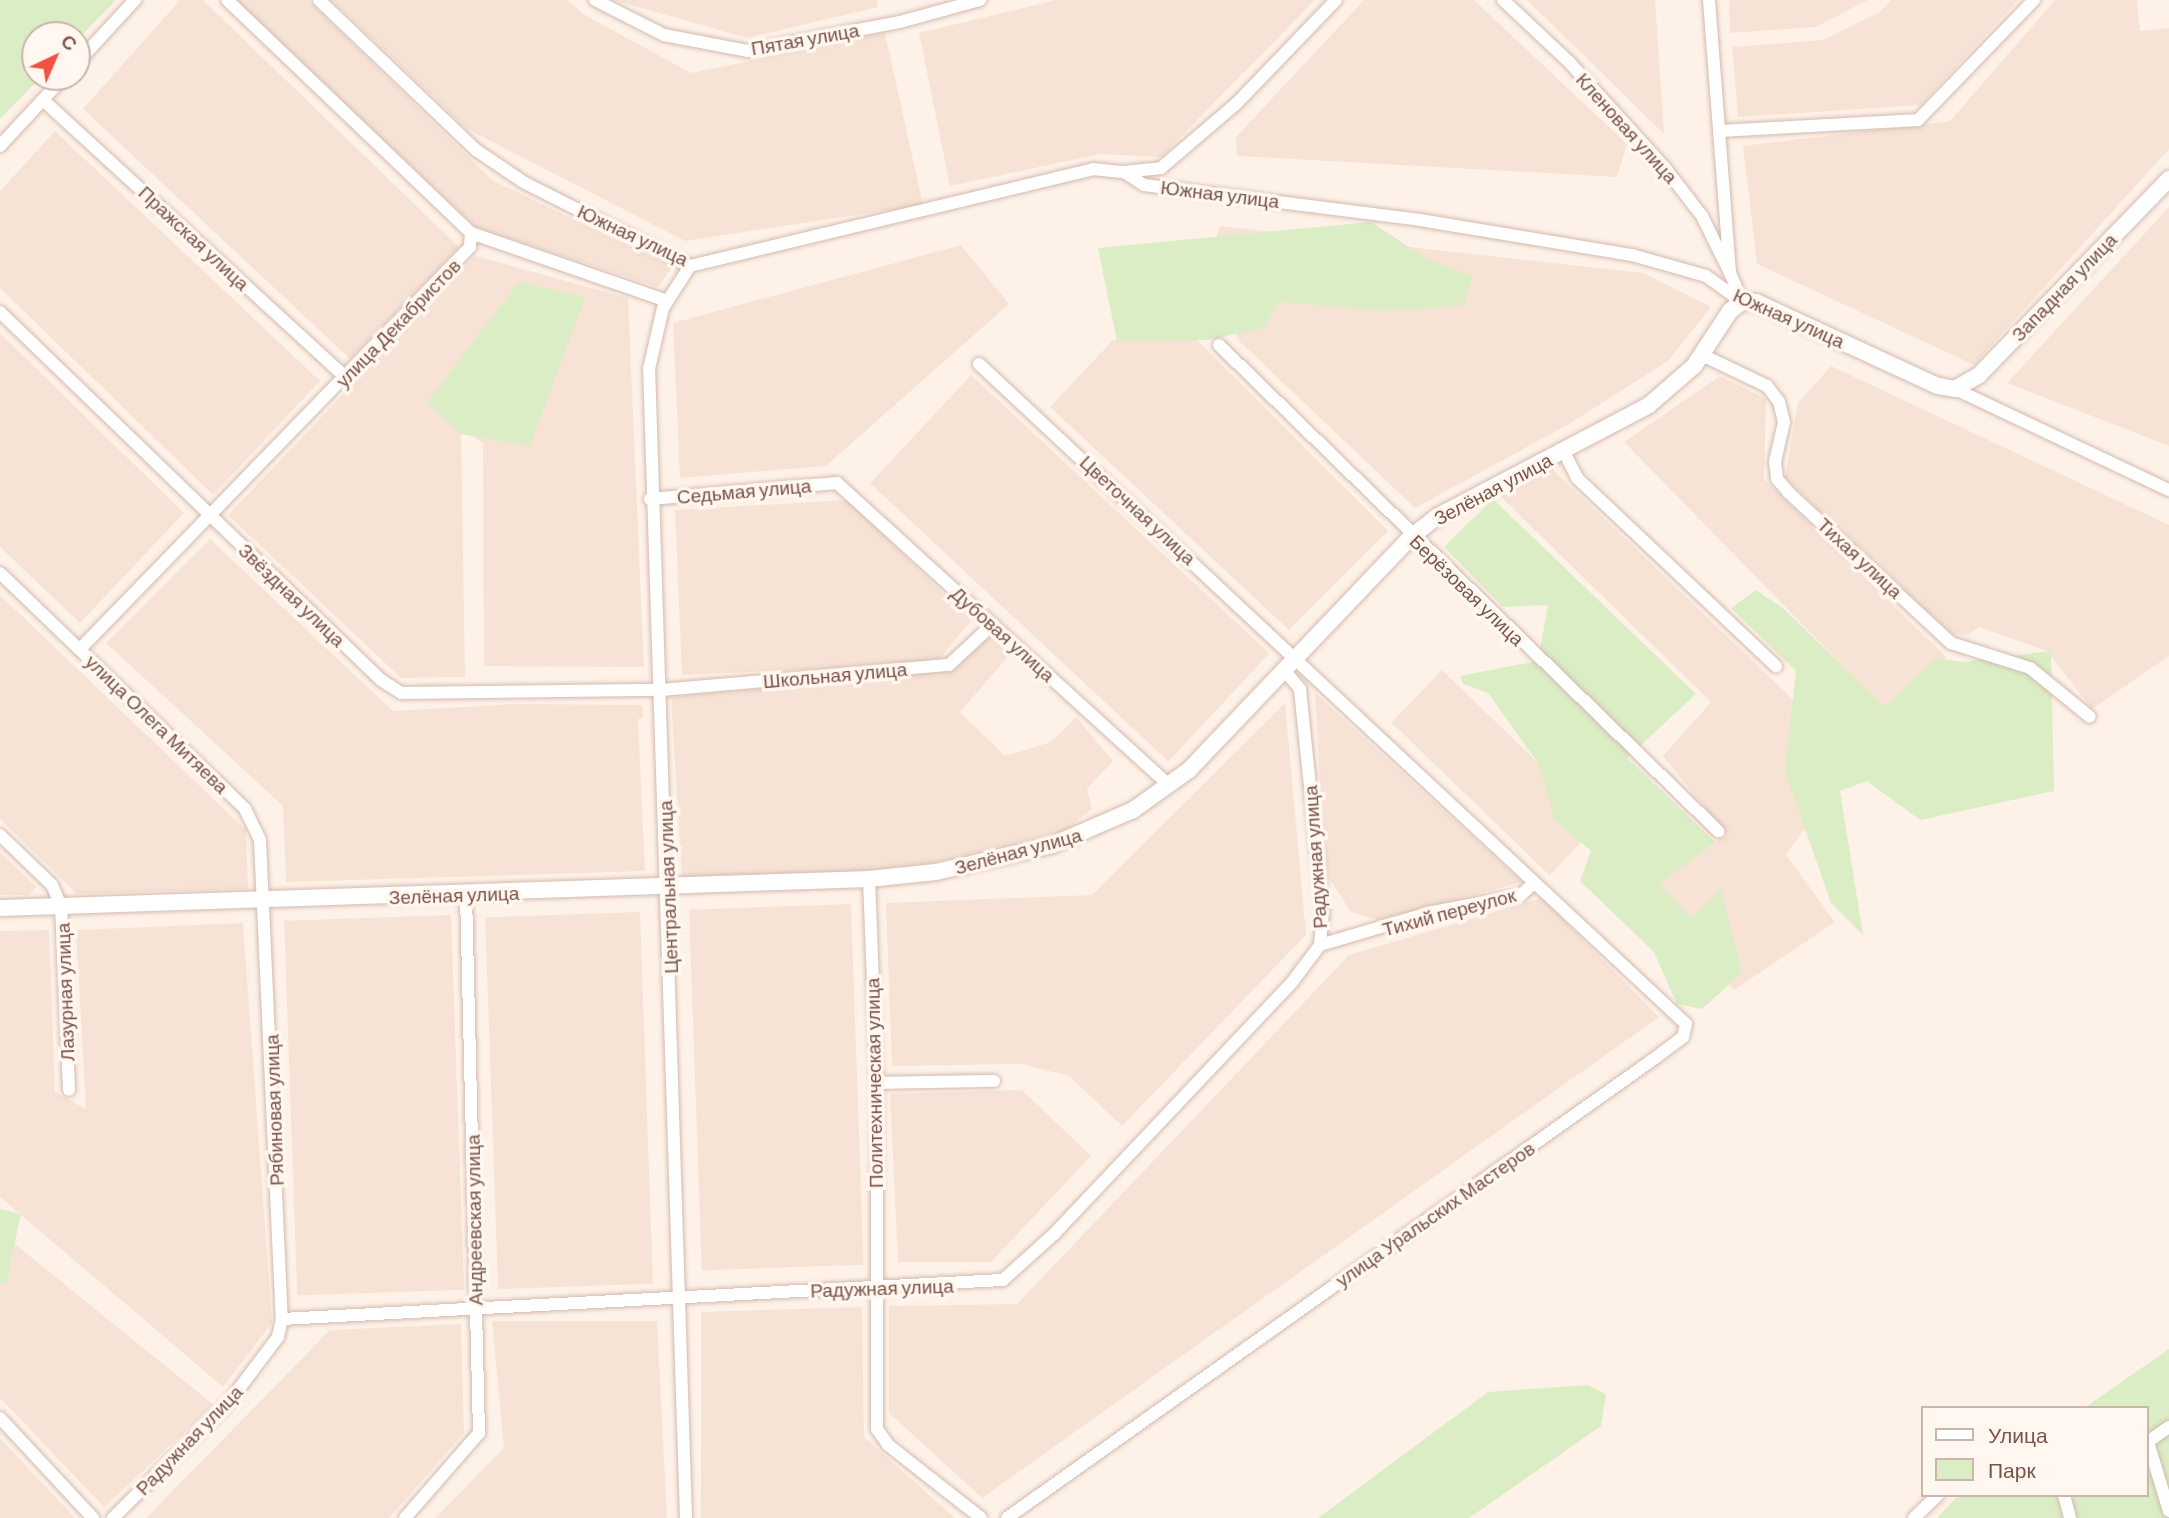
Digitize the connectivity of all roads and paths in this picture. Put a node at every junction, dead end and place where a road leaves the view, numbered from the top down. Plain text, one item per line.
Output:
1 (135, 0) edge
2 (227, 0) edge
3 (319, 0) edge
4 (595, 0) edge
5 (980, 0) edge
6 (1336, 0) edge
7 (1503, 0) edge
8 (1709, 0) edge
9 (2034, 0) edge
10 (91, 48) edge
11 (51, 91) edge
12 (43, 100) junction
13 (1721, 131) junction
14 (0, 146) edge
15 (1124, 172) junction
16 (2169, 179) edge
17 (471, 233) junction
18 (690, 266) junction
19 (1730, 273) junction
20 (667, 301) junction
21 (1742, 302) junction
22 (0, 312) edge
23 (1219, 345) dead end
24 (1702, 355) junction
25 (979, 364) dead end
26 (345, 377) junction
27 (1955, 389) junction
28 (1564, 452) junction
29 (837, 483) joint
30 (2169, 489) edge
31 (650, 499) junction
32 (209, 516) junction
33 (1411, 537) junction
34 (0, 573) edge
35 (993, 624) junction
36 (80, 649) junction
37 (1298, 657) junction
38 (1776, 666) dead end
39 (1285, 671) junction
40 (660, 690) junction
41 (2090, 717) dead end
42 (1169, 785) junction
43 (1718, 831) dead end
44 (0, 835) edge
45 (869, 880) junction
46 (1534, 883) junction
47 (668, 887) junction
48 (466, 894) junction
49 (265, 901) junction
50 (61, 906) junction
51 (0, 908) edge
52 (1320, 945) junction
53 (994, 1081) dead end
54 (877, 1083) junction
55 (69, 1090) dead end
56 (875, 1287) junction
57 (680, 1298) junction
58 (477, 1306) junction
59 (282, 1319) junction
60 (0, 1418) edge
61 (2169, 1427) edge
62 (2148, 1441) edge
63 (2148, 1445) edge
64 (1936, 1497) edge
65 (2065, 1497) edge
66 (2169, 1511) edge
67 (93, 1518) edge
68 (113, 1518) edge
69 (405, 1518) edge
70 (686, 1518) edge
71 (981, 1518) edge
72 (1007, 1518) edge
73 (1914, 1518) edge
74 (2070, 1518) edge

1 - 10 street
2 - 17 street
3 - 18 street, Южная улица
4 - 5 street, Пятая улица
6 - 15 street
7 - 19 street, Кленовая улица
8 - 13 street
9 - 13 street
11 - 12 street
12 - 14 street
12 - 26 street, Пражская улица
13 - 19 street
15 - 18 street, Южная улица
15 - 21 street, Южная улица
16 - 27 street, Западная улица
17 - 20 street
17 - 26 street, улица Декабристов
18 - 20 street, Центральная улица
19 - 21 street
20 - 31 street, Центральная улица
21 - 24 street, Зелёная улица
21 - 27 street, Южная улица
22 - 32 street, Звёздная улица
23 - 33 street, Берёзовая улица
24 - 28 street, Зелёная улица
24 - 41 street, Тихая улица
25 - 37 street, Цветочная улица
26 - 32 street, улица Декабристов
27 - 30 street, Южная улица
28 - 33 street, Зелёная улица
28 - 38 street
29 - 31 street, Седьмая улица
29 - 35 street, Дубовая улица
31 - 40 street, Центральная улица
32 - 36 street, улица Декабристов
32 - 40 street, Звёздная улица
33 - 37 street, Зелёная улица
33 - 43 street, Берёзовая улица
34 - 36 street, улица Олега Митяева
35 - 40 street, Школьная улица
35 - 42 street, Дубовая улица
36 - 49 street, улица Олега Митяева
37 - 39 street, Зелёная улица
37 - 46 street, Цветочная улица
39 - 42 street, Зелёная улица
39 - 52 street, Радужная улица
40 - 47 street, Центральная улица
42 - 45 street, Зелёная улица
44 - 50 street, Лазурная улица
45 - 47 street, Зелёная улица
45 - 54 street, Политехническая улица
46 - 52 street, Тихий переулок
46 - 72 street, улица Уральских Мастеров
47 - 48 street, Зелёная улица
47 - 57 street, Центральная улица
48 - 49 street, Зелёная улица
48 - 58 street, Андреевская улица
49 - 50 street, Зелёная улица
49 - 59 street, Рябиновая улица
50 - 51 street, Зелёная улица
50 - 55 street, Лазурная улица
52 - 56 street, Радужная улица
53 - 54 street
54 - 56 street, Политехническая улица
56 - 57 street, Радужная улица
56 - 71 street
57 - 58 street, Радужная улица
57 - 70 street, Центральная улица
58 - 59 street, Радужная улица
58 - 69 street, Андреевская улица
59 - 68 street, Радужная улица
60 - 67 street
61 - 62 street
63 - 66 street
64 - 73 street
65 - 74 street

